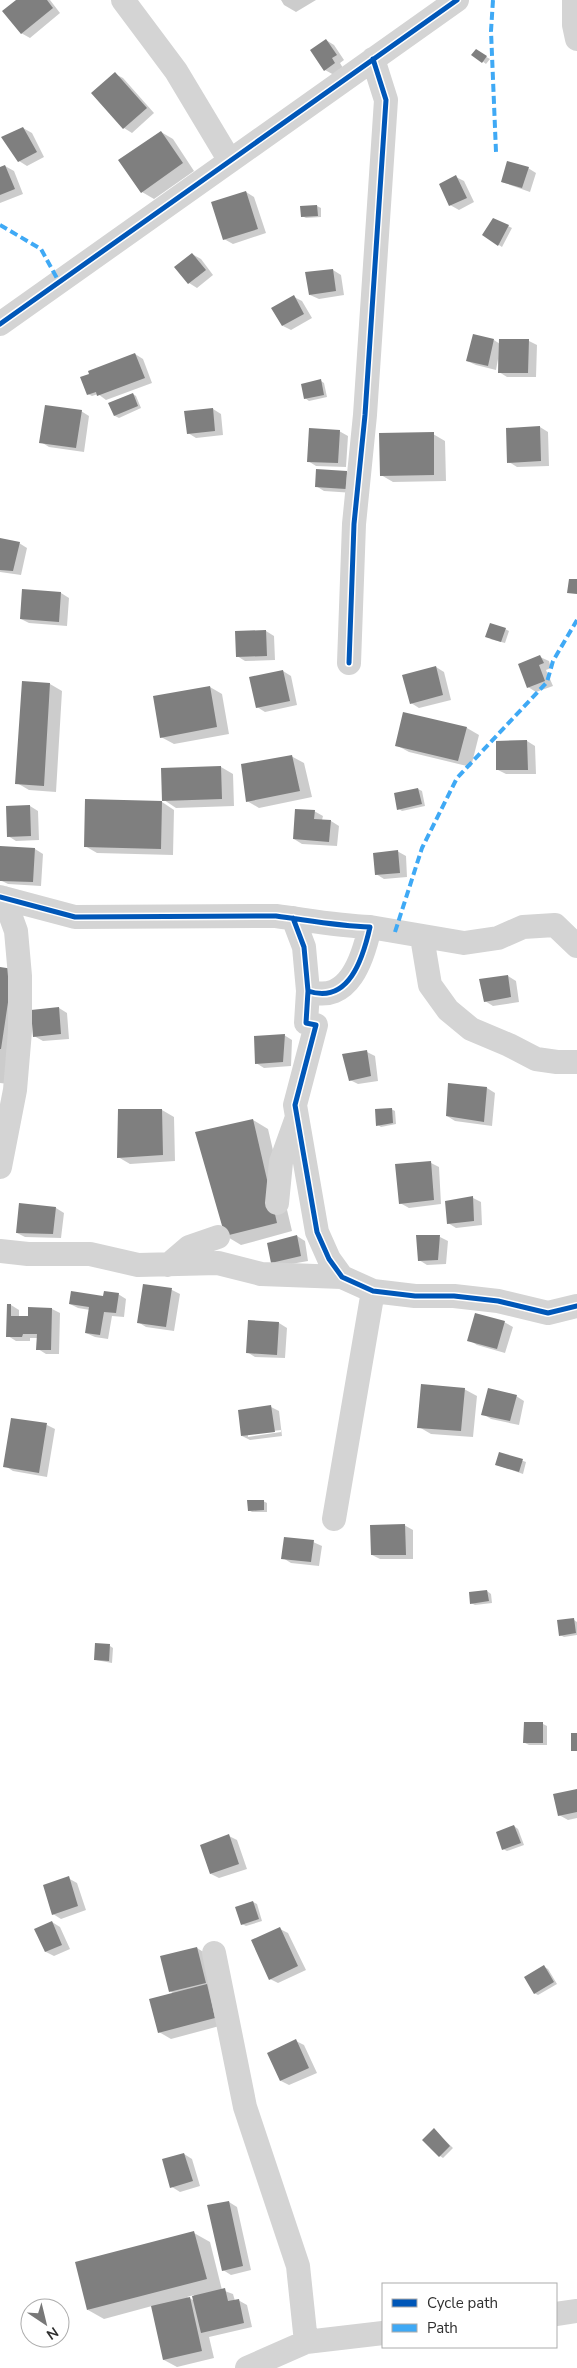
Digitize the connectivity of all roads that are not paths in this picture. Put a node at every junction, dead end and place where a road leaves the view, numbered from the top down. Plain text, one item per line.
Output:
1 (123, 0) edge
2 (457, 0) edge
3 (574, 0) edge
4 (577, 39) edge
5 (373, 59) junction
6 (230, 161) junction
7 (0, 324) edge
8 (349, 663) dead end
9 (2, 897) edge
10 (293, 918) junction
11 (566, 926) edge
12 (370, 927) junction
13 (422, 937) junction
14 (577, 946) edge
15 (308, 991) junction
16 (577, 1062) edge
17 (297, 1118) junction
18 (0, 1167) edge
19 (277, 1203) dead end
20 (218, 1237) dead end
21 (0, 1251) edge
22 (168, 1264) junction
23 (342, 1277) junction
24 (373, 1291) junction
25 (577, 1306) edge
26 (334, 1519) dead end
27 (214, 1953) dead end
28 (577, 2310) edge
29 (557, 2314) edge
30 (382, 2333) edge
31 (306, 2342) junction
32 (247, 2368) edge

1 - 6 street
2 - 5 street
3 - 4 street
5 - 6 street
5 - 8 street
6 - 7 street
9 - 10 street
9 - 18 street
10 - 12 street
10 - 15 street
11 - 13 street
11 - 14 street
12 - 13 street
12 - 15 street
13 - 16 street
15 - 17 street
17 - 19 street
17 - 23 street
20 - 22 street
21 - 22 street
22 - 23 street
23 - 24 street
24 - 25 street
24 - 26 street
27 - 31 street
28 - 29 street
30 - 31 street
31 - 32 street

